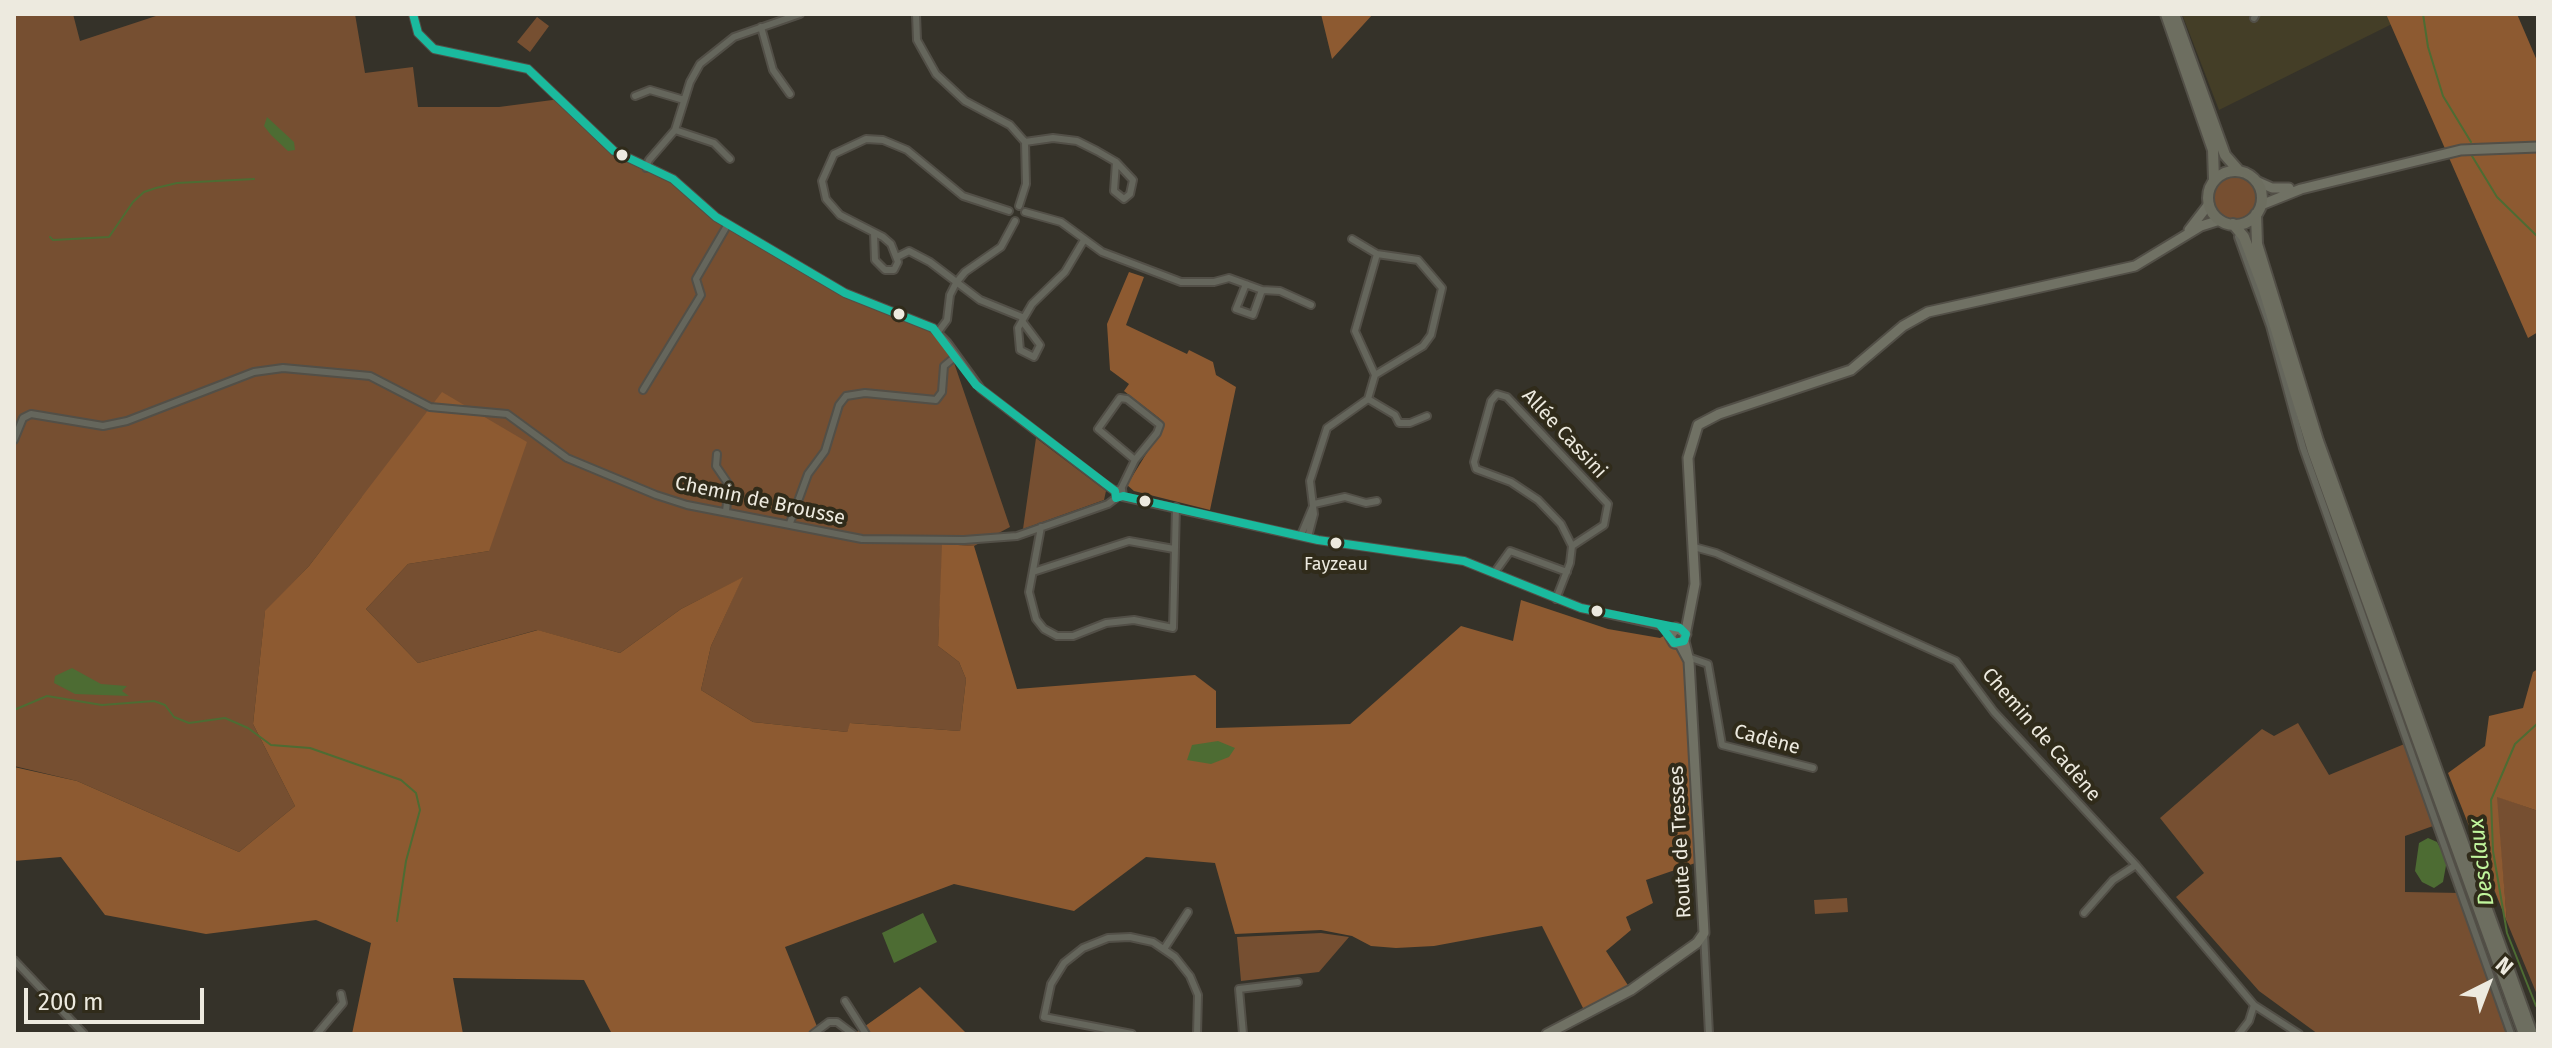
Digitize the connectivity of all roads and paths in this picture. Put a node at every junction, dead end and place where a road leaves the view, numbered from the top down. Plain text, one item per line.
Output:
1 (413, 14) edge
2 (800, 14) edge
3 (916, 14) edge
4 (2166, 14) edge
5 (2174, 14) edge
6 (761, 27) junction
7 (790, 94) dead end
8 (635, 96) dead end
9 (684, 100) junction
10 (675, 130) junction
11 (1025, 142) junction
12 (2538, 147) edge
13 (730, 159) dead end
14 (1116, 162) junction
15 (646, 168) junction
16 (2239, 171) junction
17 (2214, 180) junction
18 (2256, 181) junction
19 (2301, 189) junction
20 (2209, 204) junction
21 (1019, 206) junction
22 (2258, 209) junction
23 (1009, 211) junction
24 (1025, 212) junction
25 (2220, 220) junction
26 (1015, 221) junction
27 (728, 224) junction
28 (2233, 224) junction
29 (874, 233) junction
30 (2238, 237) dead end
31 (1352, 239) dead end
32 (1084, 240) junction
33 (2179, 240) junction
34 (1377, 254) junction
35 (897, 257) junction
36 (956, 283) junction
37 (1246, 284) junction
38 (1262, 290) junction
39 (1311, 305) dead end
40 (1022, 319) junction
41 (938, 332) junction
42 (956, 356) junction
43 (1375, 375) junction
44 (648, 388) dead end
45 (1368, 399) junction
46 (1427, 416) dead end
47 (14, 440) edge
48 (717, 454) dead end
49 (1135, 460) junction
50 (1119, 493) junction
51 (1377, 501) dead end
52 (1314, 504) junction
53 (1176, 507) junction
54 (726, 511) junction
55 (790, 523) junction
56 (1041, 527) junction
57 (1304, 536) junction
58 (1572, 546) junction
59 (1694, 547) junction
60 (1174, 549) junction
61 (1033, 572) junction
62 (1495, 572) junction
63 (1567, 572) junction
64 (1556, 599) junction
65 (1679, 635) junction
66 (1688, 657) junction
67 (1813, 768) dead end
68 (2136, 865) junction
69 (1188, 912) dead end
70 (2084, 913) dead end
71 (1704, 933) junction
72 (1164, 949) junction
73 (14, 960) edge
74 (1298, 982) dead end
75 (341, 994) dead end
76 (845, 1001) dead end
77 (2254, 1005) junction
78 (1120, 1033) edge
79 (84, 1034) edge
80 (317, 1034) edge
81 (813, 1034) edge
82 (853, 1034) edge
83 (866, 1034) edge
84 (1132, 1034) edge
85 (1197, 1034) edge
86 (1243, 1034) edge
87 (1547, 1034) edge
88 (1709, 1034) edge
89 (2239, 1034) edge
90 (2299, 1034) edge
91 (2511, 1034) edge
92 (2524, 1034) edge
93 (2532, 1034) edge

1 - 15 street
2 - 6 street
3 - 11 street
4 - 17 main road
5 - 16 main road
6 - 7 street
6 - 9 street
8 - 9 street
9 - 10 street
10 - 13 street
10 - 15 street
11 - 14 street
11 - 21 street
12 - 19 street
14 - 14 street
15 - 27 street
16 - 17 main road
16 - 18 main road
17 - 20 main road
18 - 19 street
18 - 22 main road
19 - 22 street
20 - 25 main road
20 - 33 street
21 - 23 street
21 - 24 street
22 - 28 main road
22 - 93 main road
23 - 26 street
23 - 29 street
24 - 26 street
24 - 32 street
25 - 28 main road
25 - 33 street
26 - 36 street
27 - 41 street
27 - 44 street
28 - 92 main road
29 - 35 street
29 - 35 street
30 - 91 street
31 - 34 street
32 - 37 street
32 - 40 street
33 - 59 street
34 - 43 street
34 - 43 street
35 - 36 street
36 - 40 street
36 - 41 street
37 - 38 street
37 - 38 street
38 - 39 street
40 - 40 street
41 - 42 street
42 - 50 street
42 - 55 street
43 - 45 street
45 - 46 street
45 - 52 street
47 - 54 street, Chemin de Brousse
48 - 54 street
49 - 49 street
49 - 50 street
50 - 53 street
50 - 56 street, Chemin de Brousse
51 - 52 street
52 - 57 street
53 - 57 street
53 - 60 street
54 - 55 street, Chemin de Brousse
55 - 56 street, Chemin de Brousse
56 - 61 street
57 - 62 street
58 - 58 street, Allée Cassini
58 - 63 street
59 - 65 street
59 - 68 street, Chemin de Cadène
60 - 61 street
60 - 61 street
62 - 63 street
62 - 64 street
63 - 64 street
64 - 65 street
65 - 66 street, Route de Tresses
66 - 67 street, Cadène
66 - 71 street, Route de Tresses
68 - 70 street
68 - 77 street, Chemin de Cadène
69 - 72 street
71 - 87 street, Route de Tresses
71 - 88 street
72 - 78 street
72 - 85 street
73 - 79 street
74 - 86 street
75 - 80 street
76 - 83 street
77 - 89 street
77 - 90 street, Chemin de Cadène
78 - 84 street
81 - 82 street

